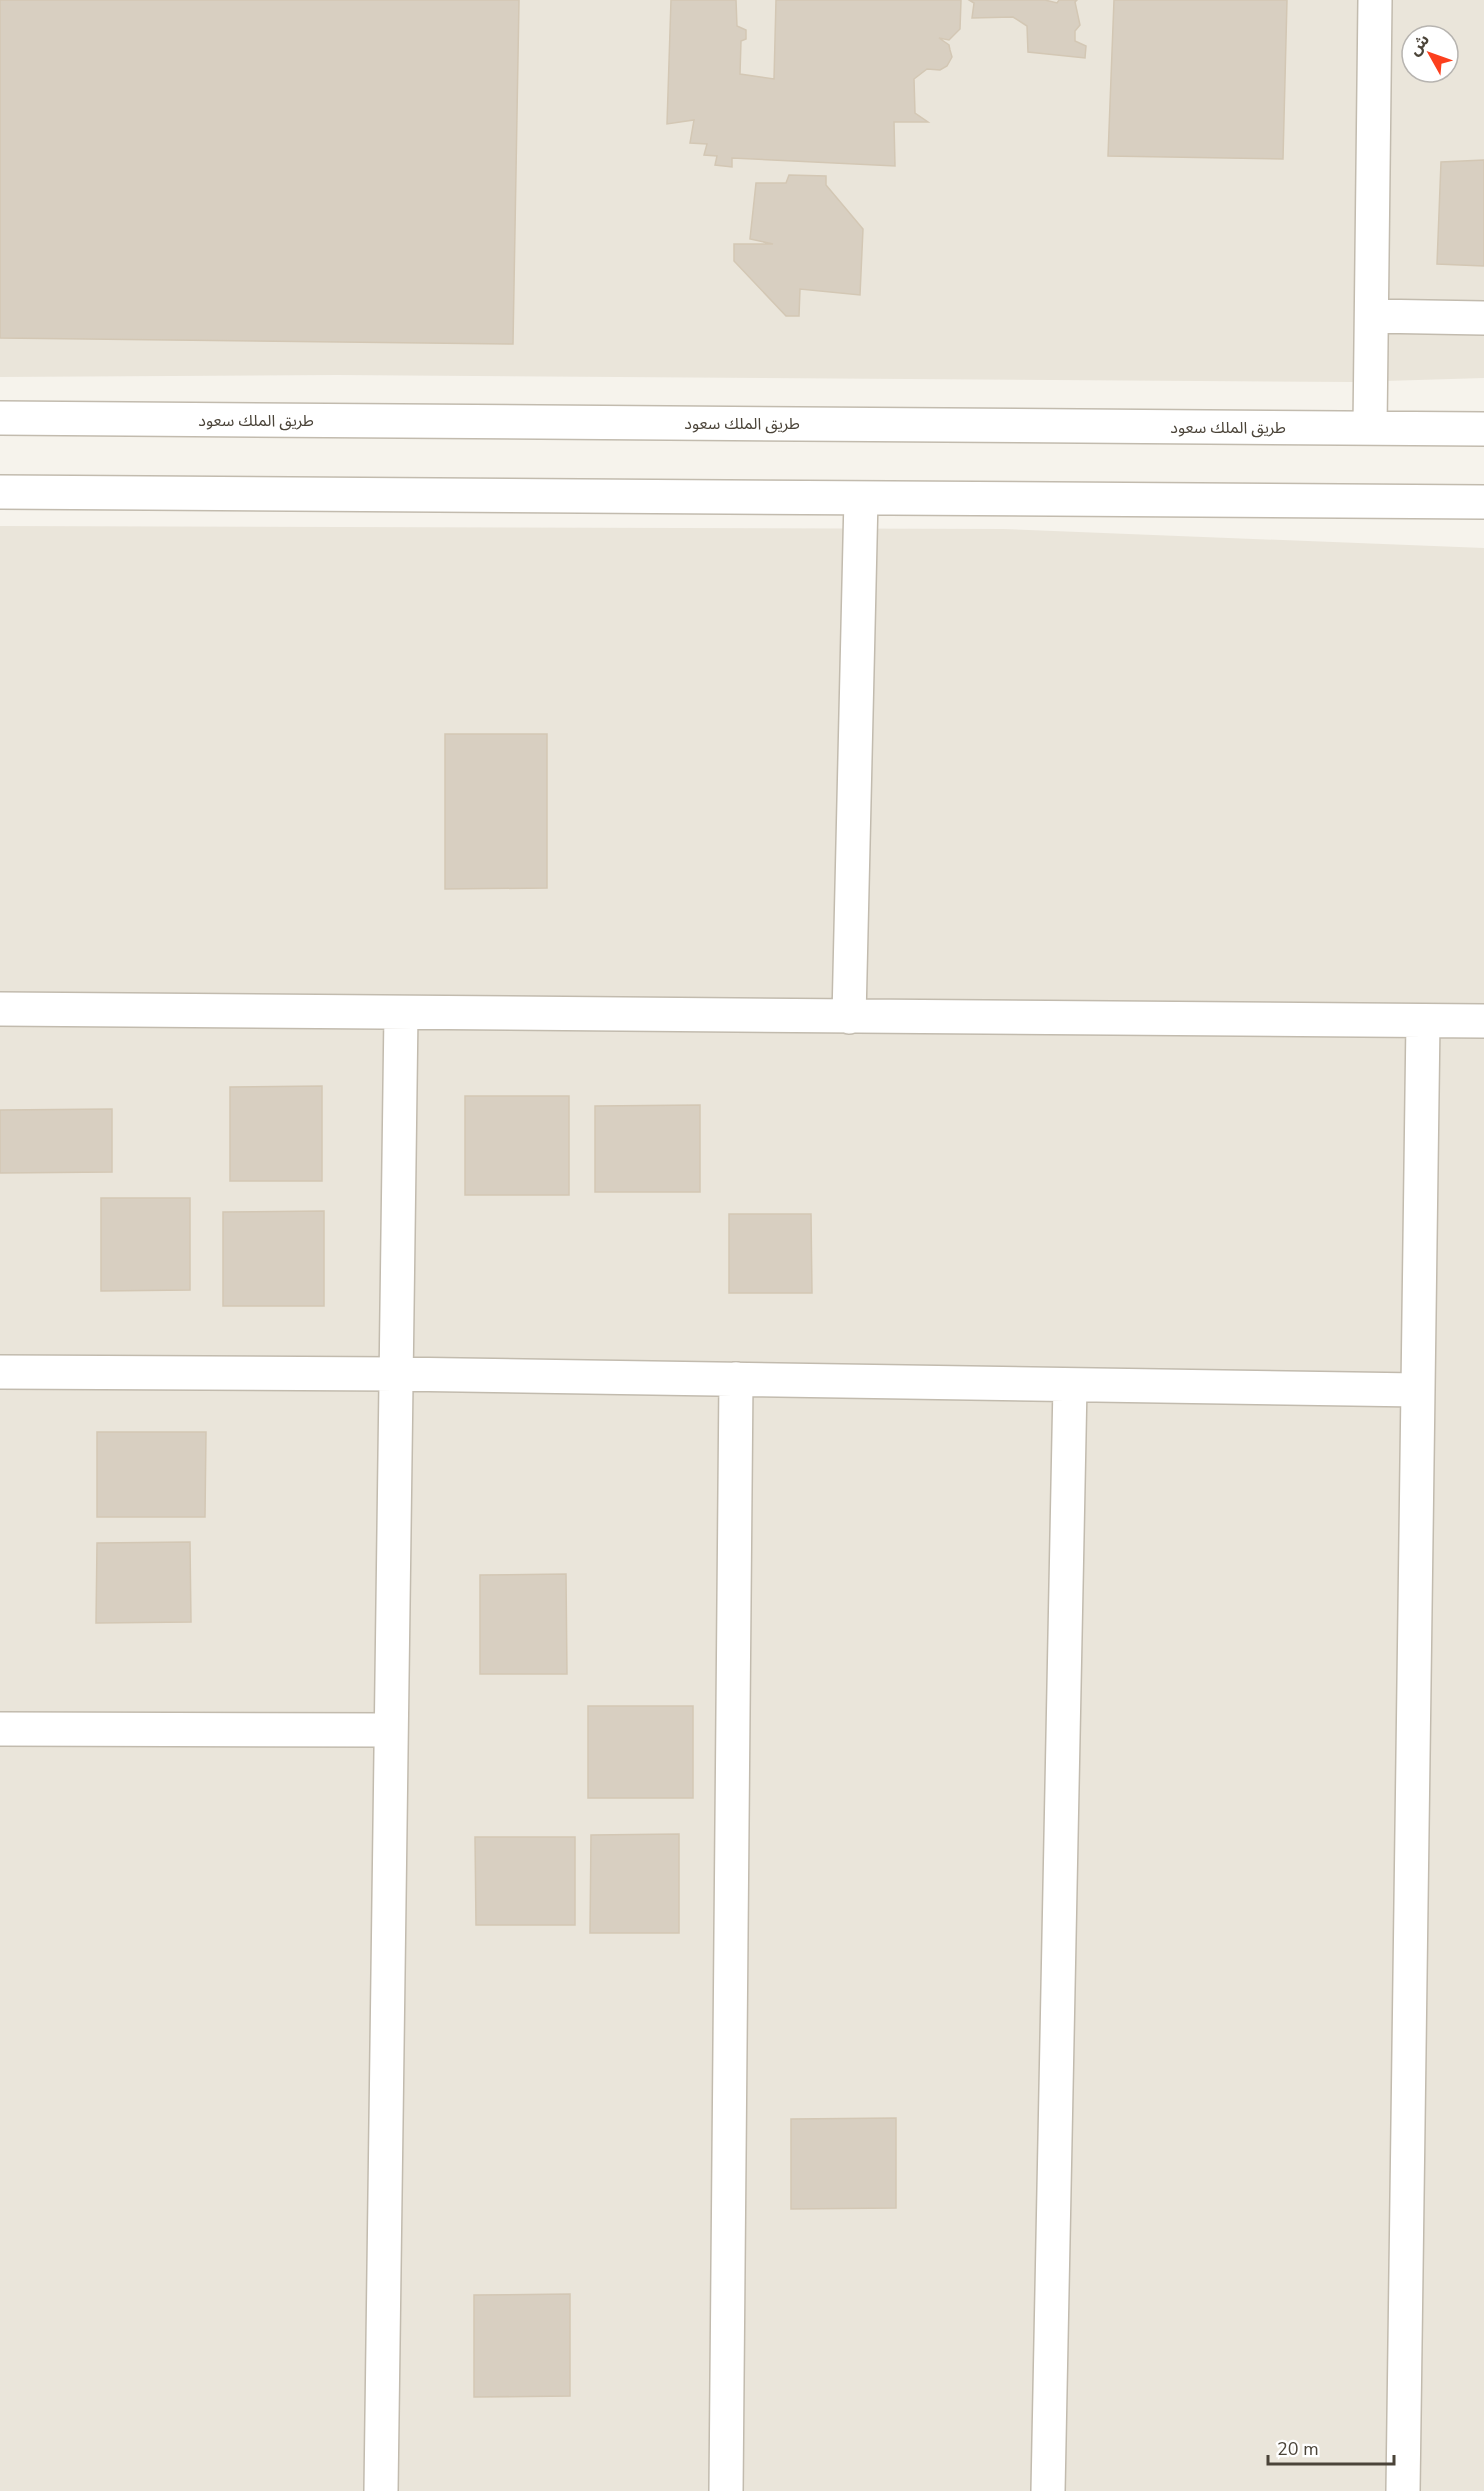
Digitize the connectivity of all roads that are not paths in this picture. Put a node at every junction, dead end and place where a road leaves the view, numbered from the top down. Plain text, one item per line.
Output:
1 (1375, 0) edge
2 (1372, 316) junction
3 (1484, 318) edge
4 (0, 418) edge
5 (1370, 428) junction
6 (1484, 429) edge
7 (0, 492) edge
8 (861, 498) junction
9 (1484, 502) edge
10 (0, 1009) edge
11 (401, 1013) junction
12 (849, 1017) junction
13 (1423, 1021) junction
14 (1484, 1021) edge
15 (0, 1372) edge
16 (396, 1374) junction
17 (736, 1379) junction
18 (1070, 1385) junction
19 (1418, 1390) junction
20 (0, 1729) edge
21 (391, 1730) junction
22 (381, 2491) edge
23 (726, 2491) edge
24 (1048, 2491) edge
25 (1403, 2491) edge

1 - 2 street
2 - 3 street
2 - 5 street
4 - 5 street, طريق الملك سعود
5 - 6 street, طريق الملك سعود
7 - 8 street
8 - 9 street
8 - 12 street
10 - 11 street
11 - 12 street
11 - 16 street
12 - 13 street
13 - 14 street
13 - 19 street
15 - 16 street
16 - 17 street
16 - 21 street
17 - 18 street
17 - 23 street
18 - 19 street
18 - 24 street
19 - 25 street
20 - 21 street
21 - 22 street

